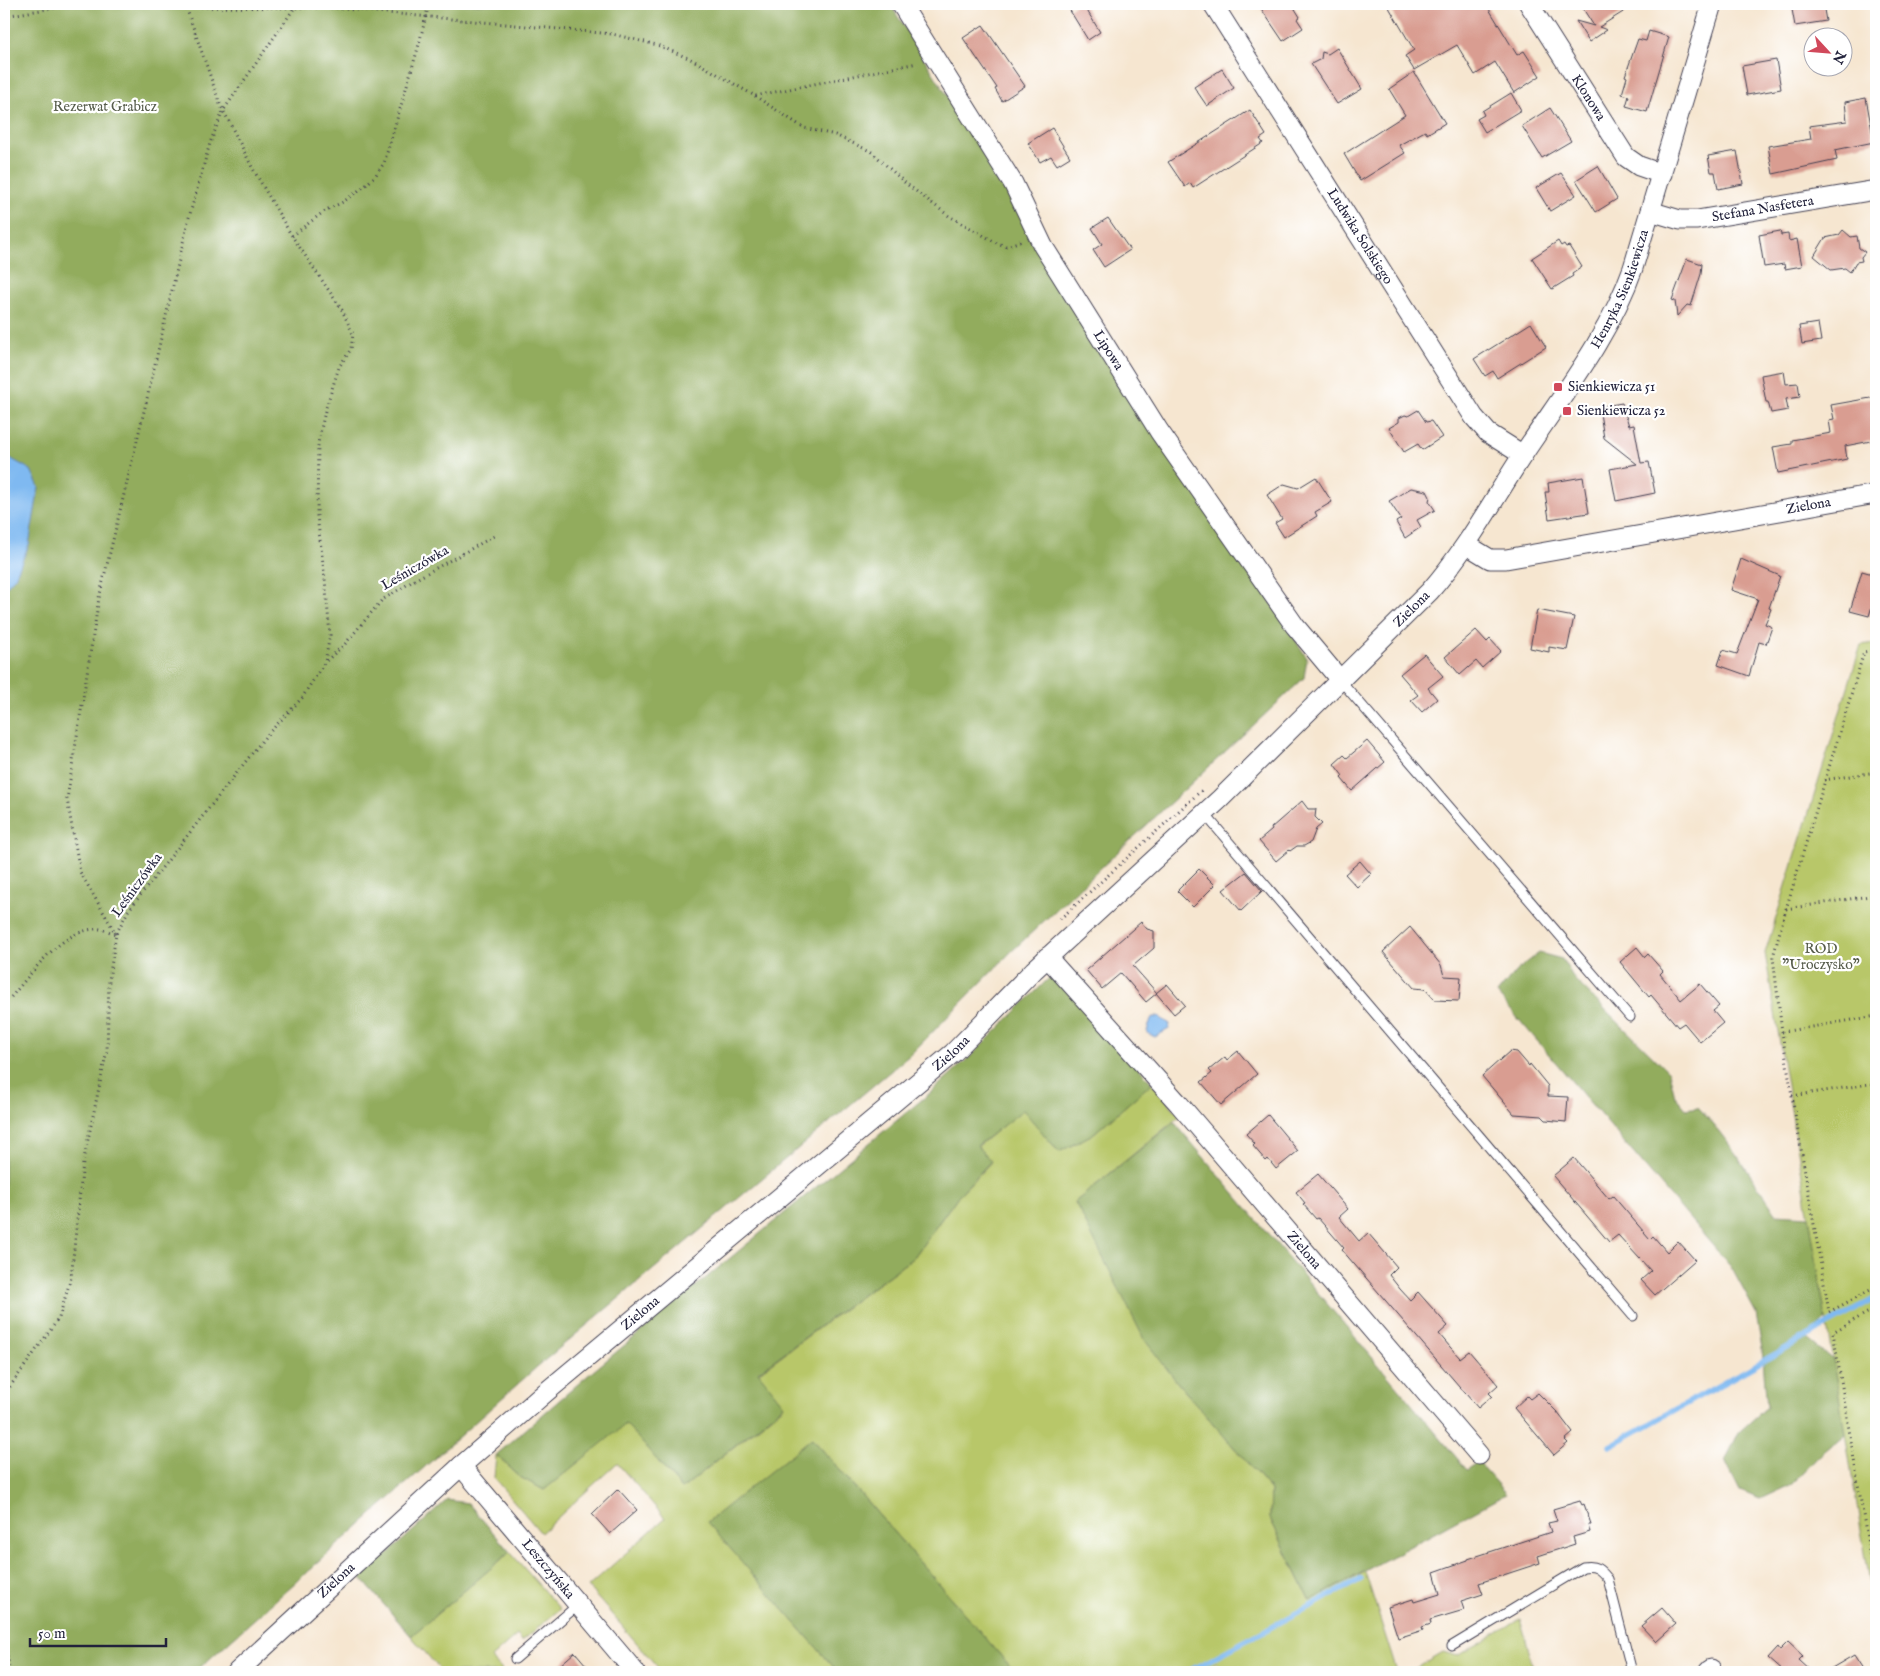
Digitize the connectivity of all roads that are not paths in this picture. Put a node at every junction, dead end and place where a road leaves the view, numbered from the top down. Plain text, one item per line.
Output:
1 (901, 4) edge
2 (1213, 4) edge
3 (1530, 4) edge
4 (1712, 4) edge
5 (1662, 174) junction
6 (1876, 190) edge
7 (1650, 211) junction
8 (1523, 455) junction
9 (1876, 494) edge
10 (1466, 545) junction
11 (1341, 681) junction
12 (1204, 814) junction
13 (1047, 957) junction
14 (1630, 1017) dead end
15 (1633, 1316) dead end
16 (1479, 1455) dead end
17 (461, 1466) junction
18 (578, 1605) junction
19 (1452, 1646) dead end
20 (515, 1659) dead end
21 (237, 1672) edge
22 (635, 1672) edge
23 (1632, 1672) edge

1 - 11 street, Lipowa
2 - 8 street, Ludwika Solskiego
3 - 5 street, Klonowa
4 - 5 street, Henryka Sienkiewicza
5 - 7 street, Henryka Sienkiewicza
6 - 7 street, Stefana Nasfetera
7 - 8 street, Henryka Sienkiewicza
8 - 10 street, Henryka Sienkiewicza
9 - 10 street, Zielona
10 - 11 street, Zielona
11 - 12 street, Zielona
11 - 14 lane
12 - 13 street, Zielona
12 - 15 lane
13 - 16 street, Zielona
13 - 17 street, Zielona
17 - 18 street, Leszczyńska
17 - 21 street, Zielona
18 - 20 lane
18 - 22 street, Leszczyńska
19 - 23 lane

